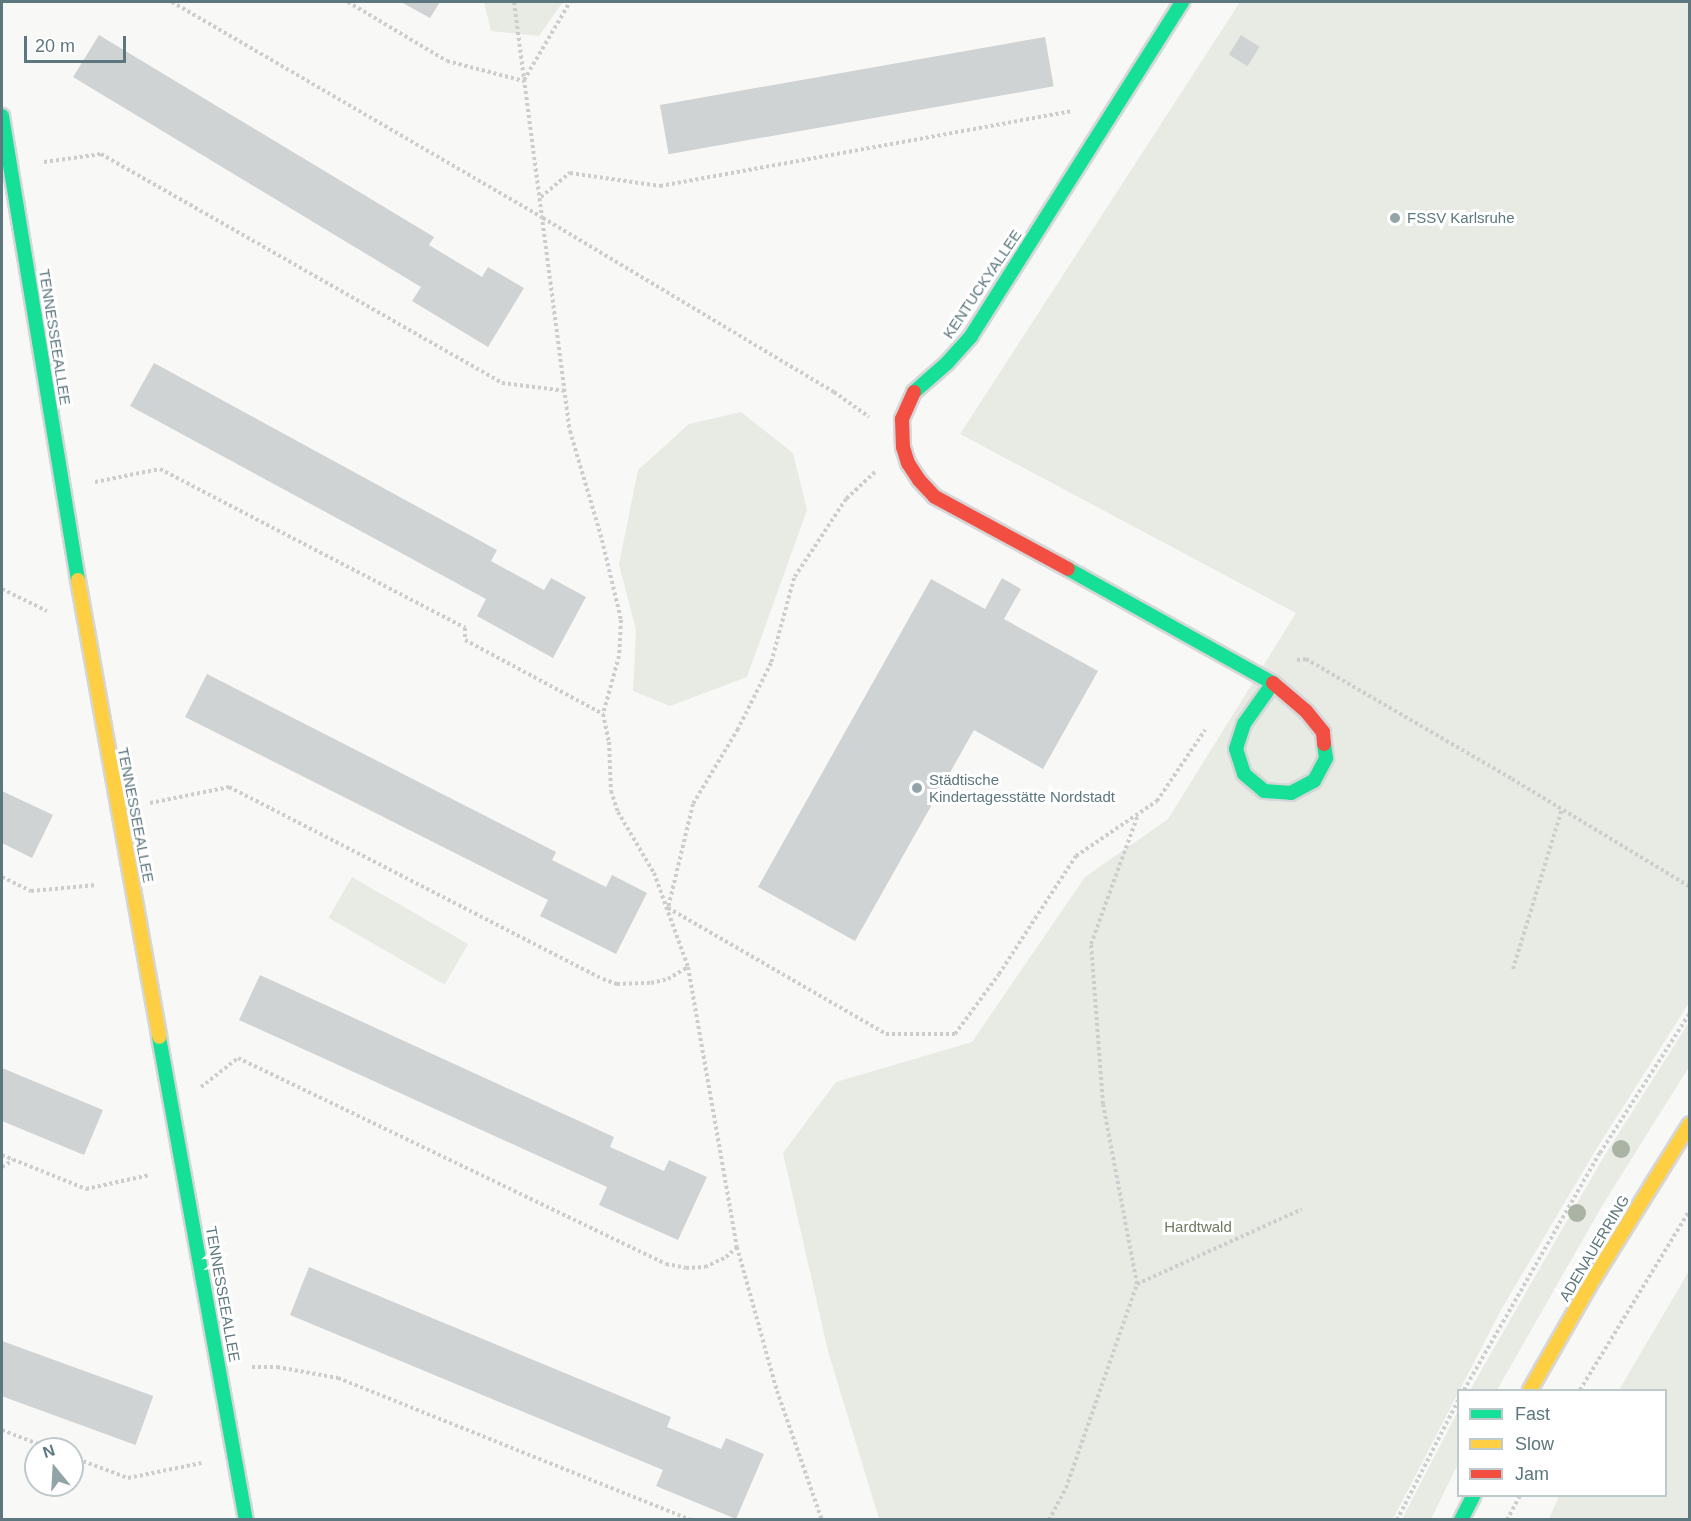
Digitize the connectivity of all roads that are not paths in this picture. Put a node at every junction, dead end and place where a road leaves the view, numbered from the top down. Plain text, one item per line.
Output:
1 (1182, 2) edge
2 (2, 116) edge
3 (1273, 683) junction
4 (1689, 1124) edge
5 (1531, 1389) edge
6 (1472, 1497) edge
7 (246, 1520) edge
8 (1461, 1520) edge

1 - 3 street, KENTUCKYALLEE
2 - 7 street, TENNESSEEALLEE
3 - 3 street, KENTUCKYALLEE
4 - 5 street, ADENAUERRING
6 - 8 street

